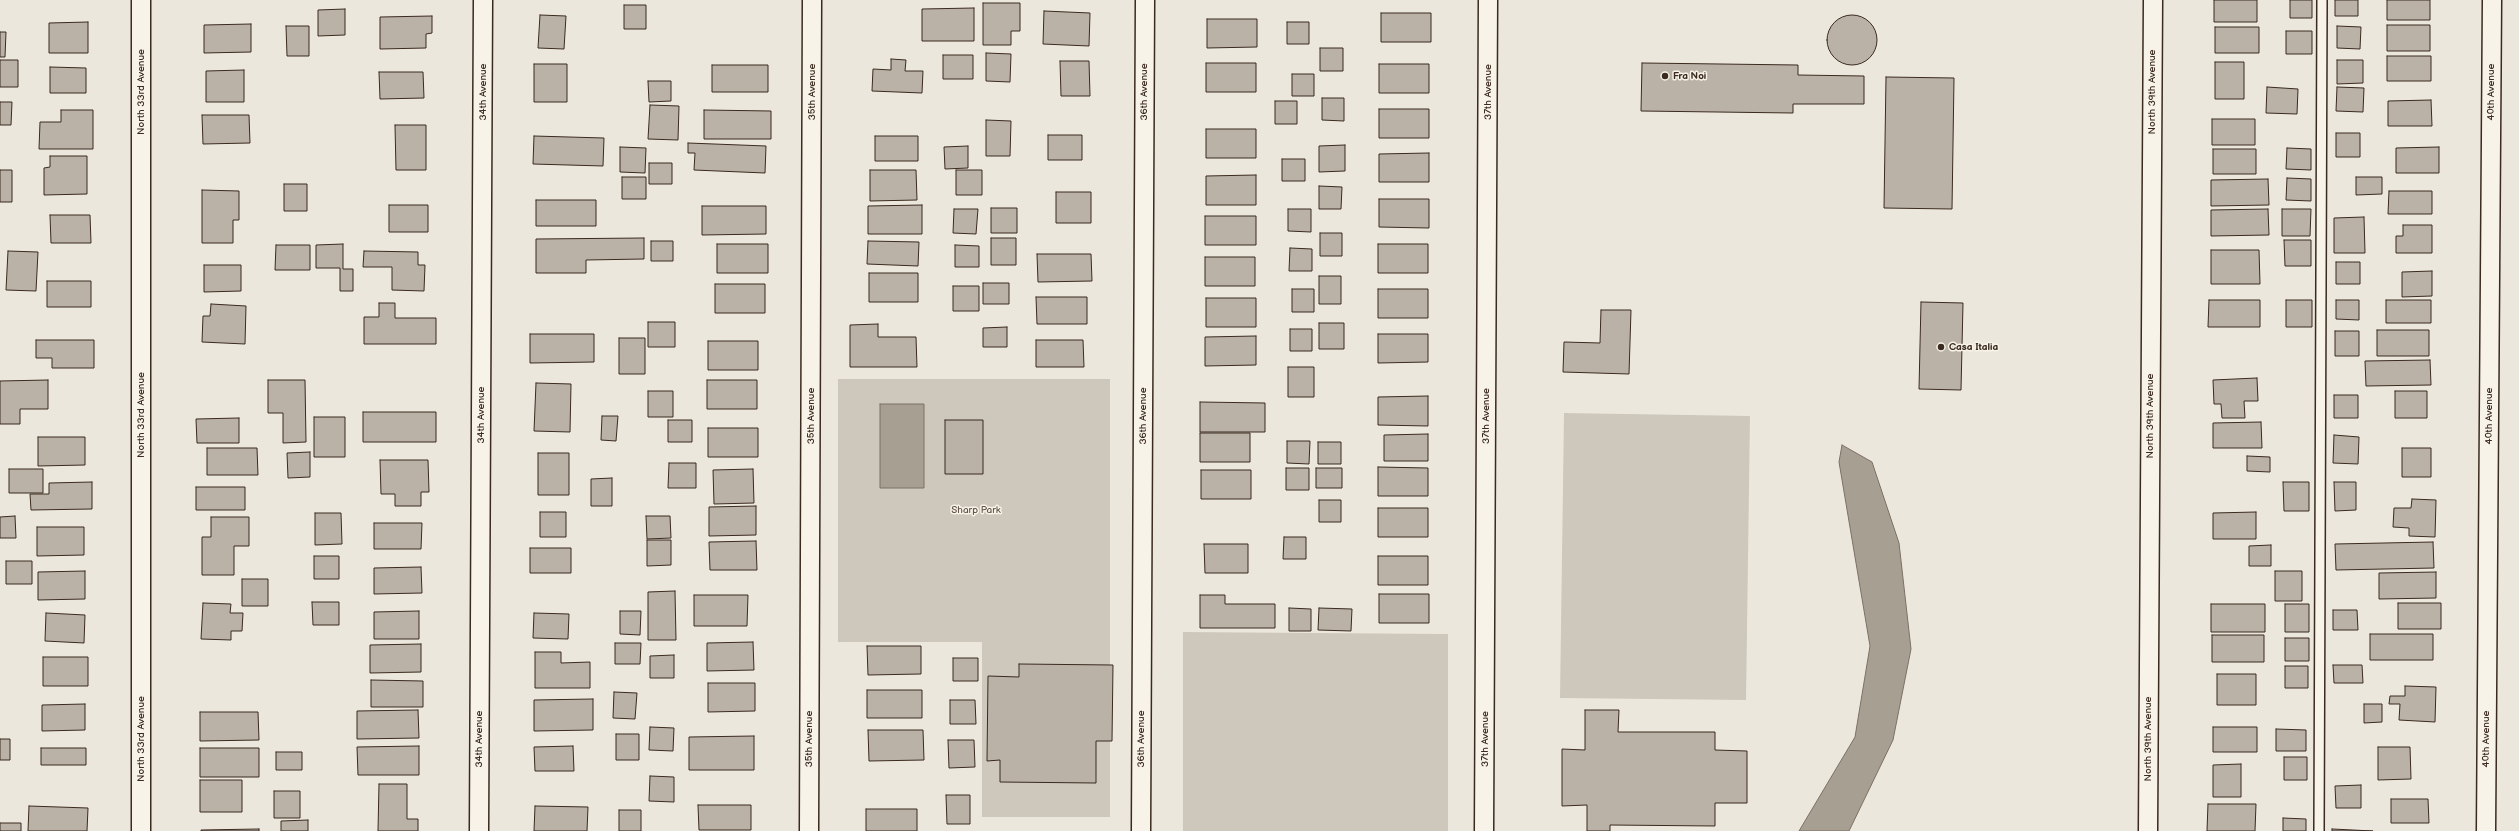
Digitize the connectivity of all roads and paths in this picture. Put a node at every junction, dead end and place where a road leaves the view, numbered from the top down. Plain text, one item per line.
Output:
1 (141, 0) edge
2 (483, 0) edge
3 (812, 0) edge
4 (1145, 0) edge
5 (1488, 0) edge
6 (2153, 0) edge
7 (2322, 0) edge
8 (2492, 0) edge
9 (142, 831) edge
10 (479, 831) edge
11 (809, 831) edge
12 (1141, 831) edge
13 (1484, 831) edge
14 (2148, 831) edge
15 (2319, 831) edge
16 (2486, 831) edge

1 - 9 street, North 33rd Avenue
2 - 10 street, 34th Avenue
3 - 11 street, 35th Avenue
4 - 12 street, 36th Avenue
5 - 13 street, 37th Avenue
6 - 14 street, North 39th Avenue
7 - 15 lane
8 - 16 street, 40th Avenue

